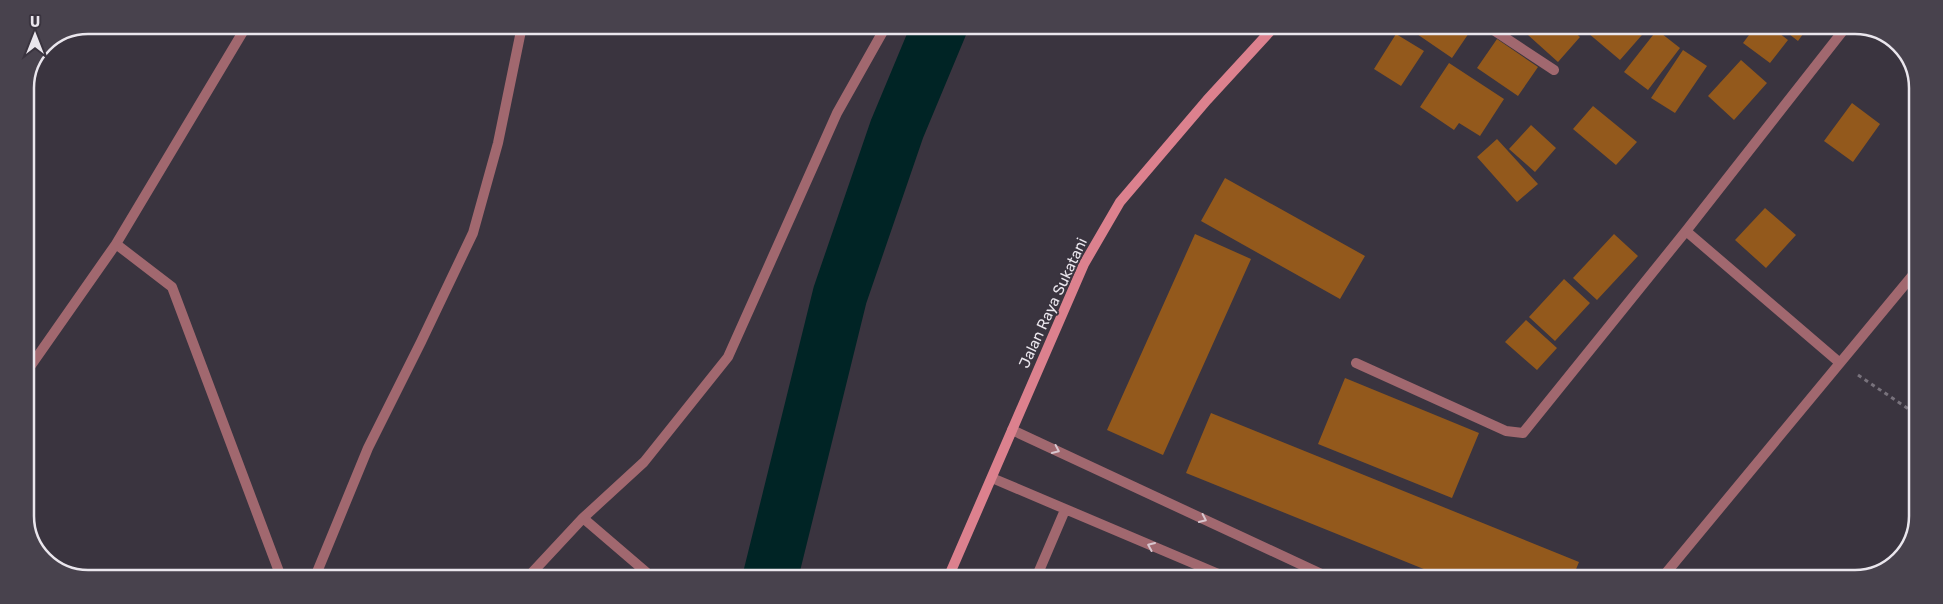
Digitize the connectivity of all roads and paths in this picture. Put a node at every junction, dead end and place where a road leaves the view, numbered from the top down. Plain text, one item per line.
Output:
1 (242, 34) edge
2 (520, 34) edge
3 (882, 34) edge
4 (1269, 34) edge
5 (1499, 34) edge
6 (1841, 34) edge
7 (1554, 70) dead end
8 (1686, 232) junction
9 (116, 244) junction
10 (1909, 280) edge
11 (34, 361) edge
12 (1356, 363) dead end
13 (1840, 363) junction
14 (1909, 409) edge
15 (1012, 430) junction
16 (992, 478) junction
17 (1065, 510) junction
18 (583, 518) junction
19 (278, 570) edge
20 (318, 570) edge
21 (535, 570) edge
22 (644, 570) edge
23 (952, 570) edge
24 (1039, 570) edge
25 (1209, 570) edge
26 (1313, 570) edge
27 (1668, 570) edge

1 - 9 street
2 - 20 street
3 - 18 street
4 - 15 main road, Jalan Raya Sukatani
5 - 7 street
6 - 8 street
8 - 12 street
8 - 13 street
9 - 11 street
9 - 19 street
10 - 13 street
13 - 14 path
13 - 27 street
15 - 16 main road, Jalan Raya Sukatani
15 -> 26 street
16 - 17 street
16 - 23 main road, Jalan Raya Sukatani
17 - 24 street
25 -> 17 street
18 - 21 street
18 - 22 street

